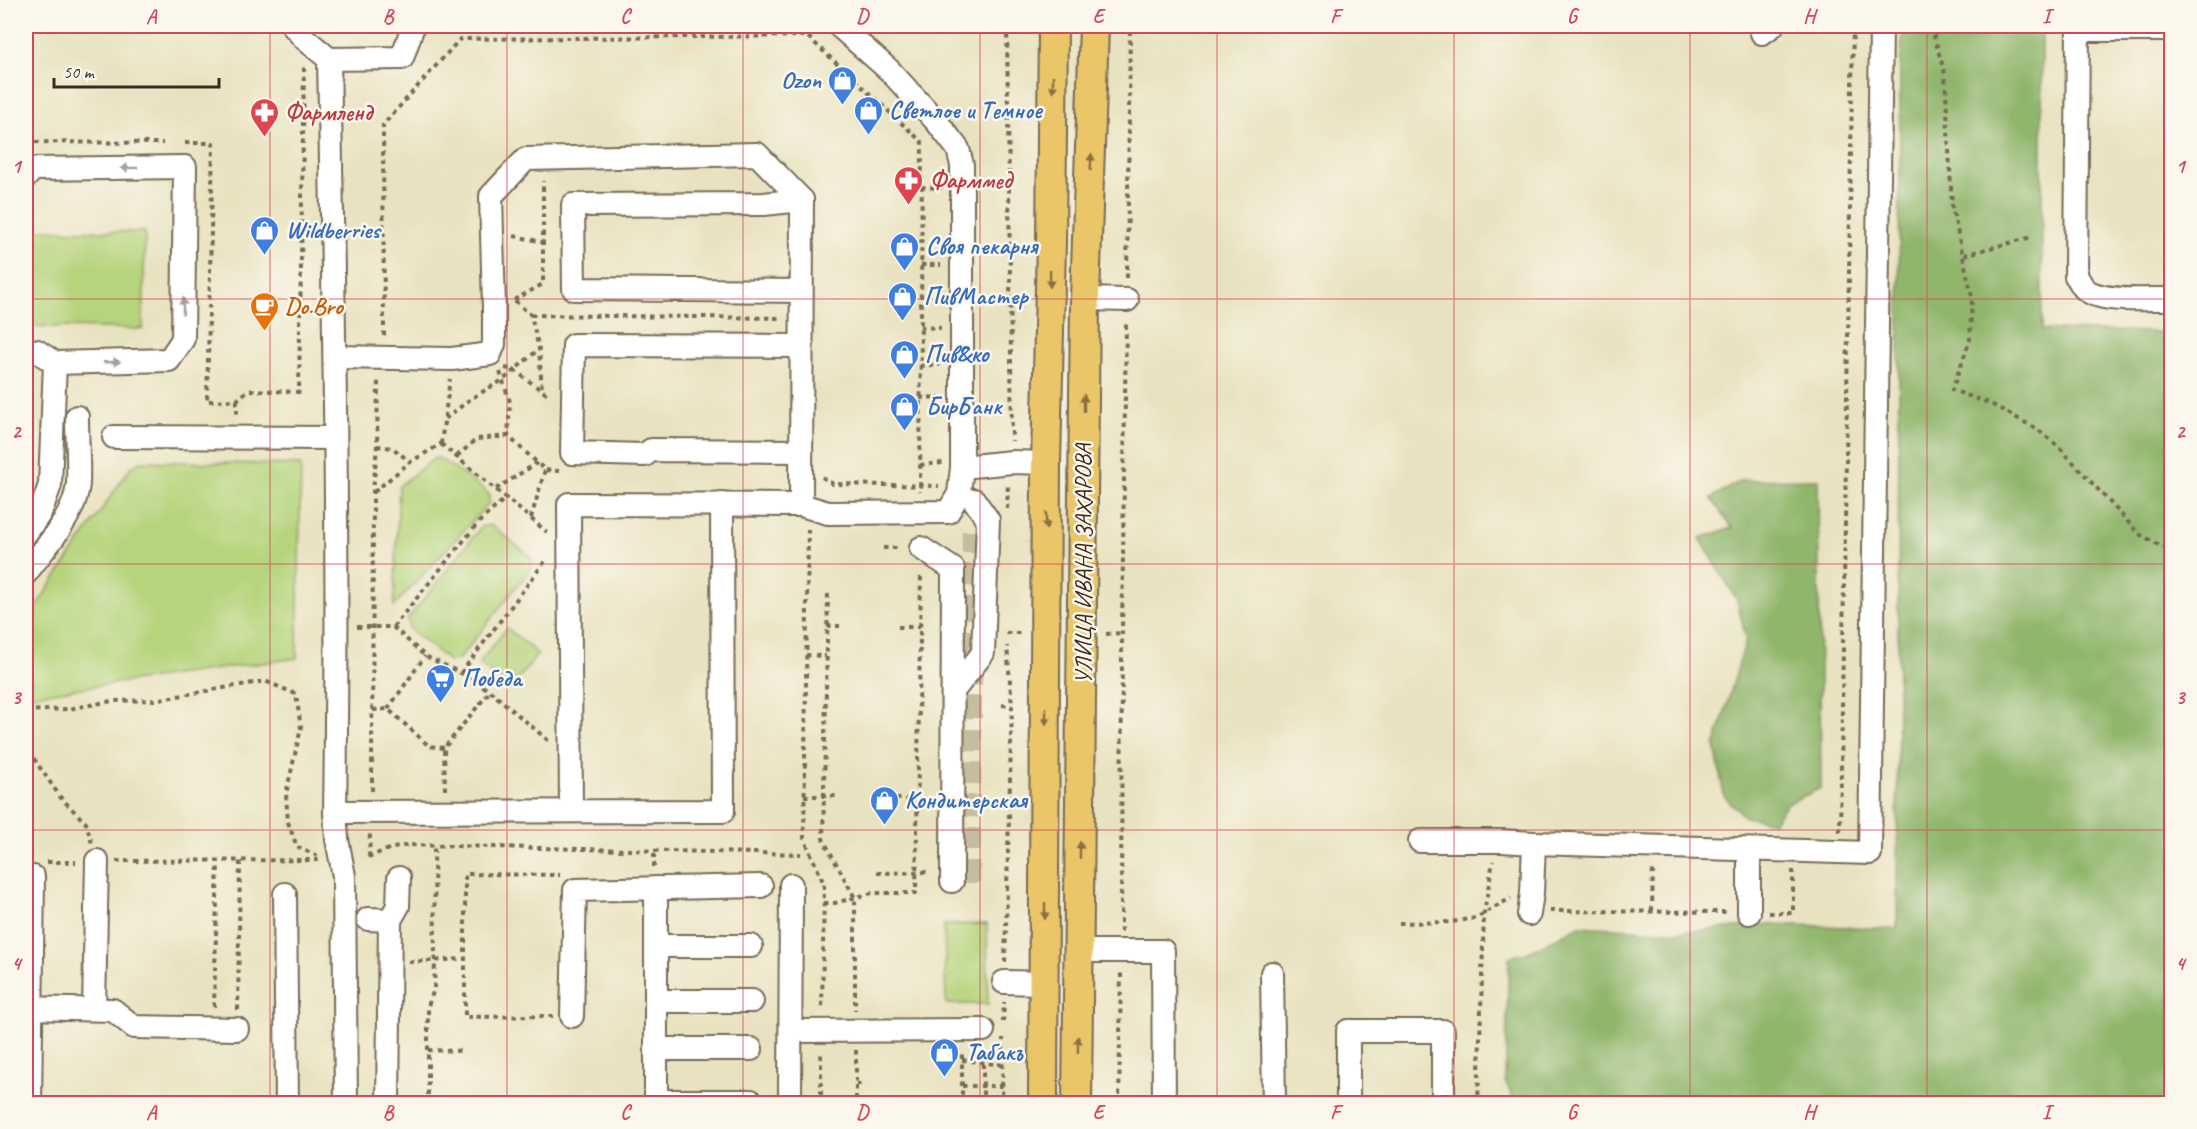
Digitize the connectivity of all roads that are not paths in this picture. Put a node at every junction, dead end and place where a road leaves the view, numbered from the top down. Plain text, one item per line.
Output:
1 (413, 26) edge
2 (839, 26) edge
3 (1053, 26) edge
4 (1094, 26) edge
5 (1881, 26) edge
6 (2078, 28) edge
7 (2172, 30) edge
8 (299, 32) edge
9 (329, 59) junction
10 (26, 177) edge
11 (802, 200) junction
12 (801, 291) junction
13 (1085, 299) junction
14 (2172, 299) edge
15 (1127, 300) road end
16 (801, 346) junction
17 (26, 351) edge
18 (335, 357) junction
19 (55, 363) junction
20 (77, 417) dead end
21 (114, 437) dead end
22 (335, 438) junction
23 (801, 451) junction
24 (1046, 463) junction
25 (972, 466) junction
26 (974, 500) junction
27 (722, 504) junction
28 (801, 505) junction
29 (973, 524) tunnel mouth
30 (26, 532) edge
31 (921, 548) road end
32 (26, 573) edge
33 (954, 690) junction
34 (571, 811) junction
35 (335, 812) junction
36 (1420, 841) dead end
37 (1534, 843) junction
38 (1749, 850) junction
39 (97, 861) road end
40 (952, 876) road end
41 (399, 878) dead end
42 (34, 883) edge
43 (791, 885) dead end
44 (761, 886) dead end
45 (656, 888) junction
46 (285, 894) dead end
47 (1530, 904) road end
48 (1749, 913) road end
49 (656, 946) junction
50 (751, 946) dead end
51 (1079, 951) junction
52 (28, 954) edge
53 (1272, 973) dead end
54 (1004, 982) dead end
55 (1045, 983) junction
56 (656, 1001) junction
57 (752, 1001) dead end
58 (28, 1008) edge
59 (94, 1009) junction
60 (572, 1016) road end
61 (237, 1029) road end
62 (973, 1029) road end
63 (791, 1031) junction
64 (656, 1049) junction
65 (752, 1049) dead end
66 (28, 1078) edge
67 (751, 1101) dead end
68 (656, 1102) edge
69 (30, 1104) edge
70 (287, 1104) edge
71 (346, 1104) edge
72 (387, 1104) edge
73 (790, 1104) edge
74 (1043, 1104) edge
75 (1077, 1104) edge
76 (1164, 1104) edge
77 (1274, 1104) edge
78 (1348, 1104) edge
79 (1443, 1104) edge

1 - 9 lane
2 - 25 lane
3 -> 24 main road, УЛИЦА ИВАНА ЗАХАРОВА
13 -> 4 main road, УЛИЦА ИВАНА ЗАХАРОВА
5 - 38 lane
6 - 7 lane
6 - 14 lane
8 - 9 lane
9 - 18 lane
19 -> 10 lane
11 - 12 lane
11 - 12 lane
11 - 18 lane
12 - 16 lane
13 - 15 lane
51 -> 13 main road, УЛИЦА ИВАНА ЗАХАРОВА
16 - 23 lane
16 - 23 lane
17 - 19 lane
18 - 22 lane
19 - 30 lane
20 - 32 lane
21 - 22 lane
22 - 35 lane
23 - 28 lane
24 - 25 lane
24 -> 55 main road, УЛИЦА ИВАНА ЗАХАРОВА
25 - 26 lane
25 - 28 lane
26 - 29 lane
26 - 33 lane
27 - 28 lane
27 - 34 lane
27 - 34 lane
31 - 33 lane
33 - 40 lane
34 - 35 lane
35 - 71 lane
36 - 37 lane
37 - 38 lane
37 - 47 lane
38 - 48 lane
39 - 59 lane
41 - 72 lane
42 - 52 lane
43 - 63 lane
44 - 45 lane
45 - 49 lane
45 - 60 lane
46 - 70 lane
49 - 50 lane
49 - 56 lane
75 -> 51 main road, УЛИЦА ИВАНА ЗАХАРОВА
51 - 76 lane
52 - 58 lane
53 - 77 lane
54 - 55 lane
55 - 74 main road, УЛИЦА ИВАНА ЗАХАРОВА
56 - 57 lane
56 - 64 lane
58 - 59 lane
58 - 66 lane
59 - 61 lane
62 - 63 lane
63 - 73 lane
64 - 65 lane
64 - 68 lane
66 - 69 lane
67 - 68 lane
78 - 79 lane

